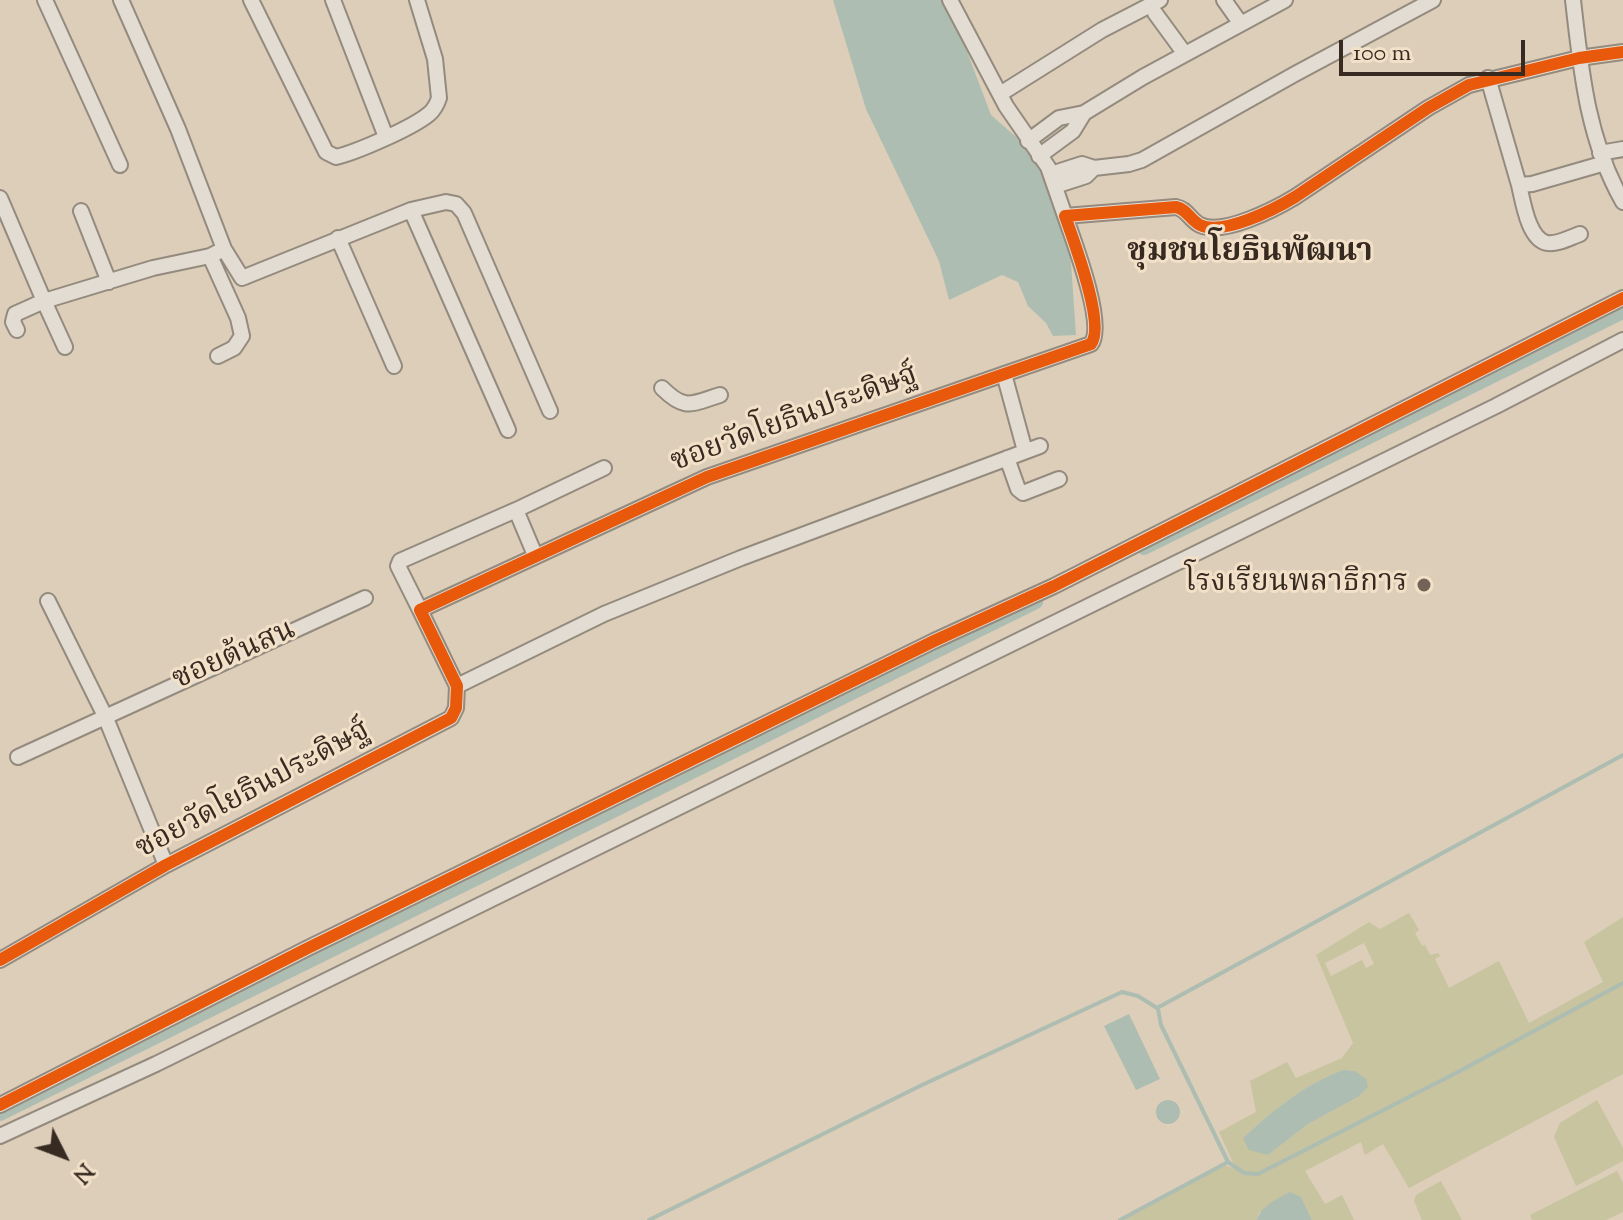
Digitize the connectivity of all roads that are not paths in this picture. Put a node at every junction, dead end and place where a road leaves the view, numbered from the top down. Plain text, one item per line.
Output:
1 (45, 0) edge
2 (121, 0) edge
3 (251, 0) edge
4 (333, 0) edge
5 (417, 0) edge
6 (950, 0) edge
7 (1224, 0) edge
8 (1285, 0) edge
9 (1433, 0) edge
10 (1573, 0) edge
11 (1158, 7) edge
12 (1241, 24) junction
13 (1623, 52) edge
14 (1185, 54) junction
15 (1579, 58) junction
16 (1488, 78) junction
17 (1000, 94) junction
18 (1084, 113) junction
19 (386, 137) junction
20 (1028, 141) junction
21 (1623, 149) edge
22 (1039, 156) junction
23 (1602, 158) junction
24 (120, 165) dead end
25 (1053, 180) junction
26 (1519, 185) junction
27 (0, 198) edge
28 (1623, 202) edge
29 (411, 210) junction
30 (81, 211) dead end
31 (1065, 216) junction
32 (1580, 234) dead end
33 (338, 238) junction
34 (224, 249) junction
35 (210, 256) junction
36 (109, 282) junction
37 (1623, 298) edge
38 (44, 301) junction
39 (17, 330) dead end
40 (1623, 340) edge
41 (65, 347) dead end
42 (218, 356) dead end
43 (394, 366) dead end
44 (1004, 374) junction
45 (662, 388) dead end
46 (720, 395) dead end
47 (550, 411) dead end
48 (508, 430) dead end
49 (1040, 446) dead end
50 (1025, 451) junction
51 (1007, 458) junction
52 (604, 468) dead end
53 (1059, 479) dead end
54 (516, 510) junction
55 (535, 555) junction
56 (365, 598) dead end
57 (48, 601) dead end
58 (420, 610) junction
59 (457, 686) junction
60 (105, 716) junction
61 (18, 757) dead end
62 (166, 865) junction
63 (0, 960) edge
64 (0, 1105) edge
65 (0, 1136) edge

1 - 24 street
2 - 34 street
3 - 19 street
4 - 19 street
5 - 19 street
6 - 17 street
7 - 12 street
8 - 12 street
9 - 25 street
10 - 15 street
11 - 14 street
11 - 17 street
12 - 14 street
13 - 15 street
14 - 18 street
15 - 16 street
15 - 23 street
16 - 26 street
16 - 31 street
17 - 20 street
18 - 20 street
18 - 22 street
20 - 22 street
21 - 23 street
22 - 25 street
23 - 26 street
23 - 28 street
25 - 31 street
26 - 32 street
27 - 38 street
29 - 33 street
29 - 47 street
29 - 48 street
30 - 36 street
31 - 44 street, ซอยวัดโยธินประดิษฐ์
33 - 34 street
33 - 43 street
34 - 35 street
35 - 36 street
35 - 42 street
36 - 38 street
37 - 64 street
38 - 39 street
38 - 41 street
40 - 65 street
44 - 50 street
44 - 55 street, ซอยวัดโยธินประดิษฐ์
45 - 46 street
49 - 50 street
50 - 51 street
51 - 53 street
51 - 59 street
52 - 54 street
54 - 55 street
54 - 58 street
55 - 58 street, ซอยวัดโยธินประดิษฐ์
56 - 60 street, ซอยต้นสน
57 - 60 street
58 - 59 street
59 - 62 street, ซอยวัดโยธินประดิษฐ์
60 - 61 street, ซอยต้นสน
60 - 62 street
62 - 63 street, ซอยวัดโยธินประดิษฐ์

